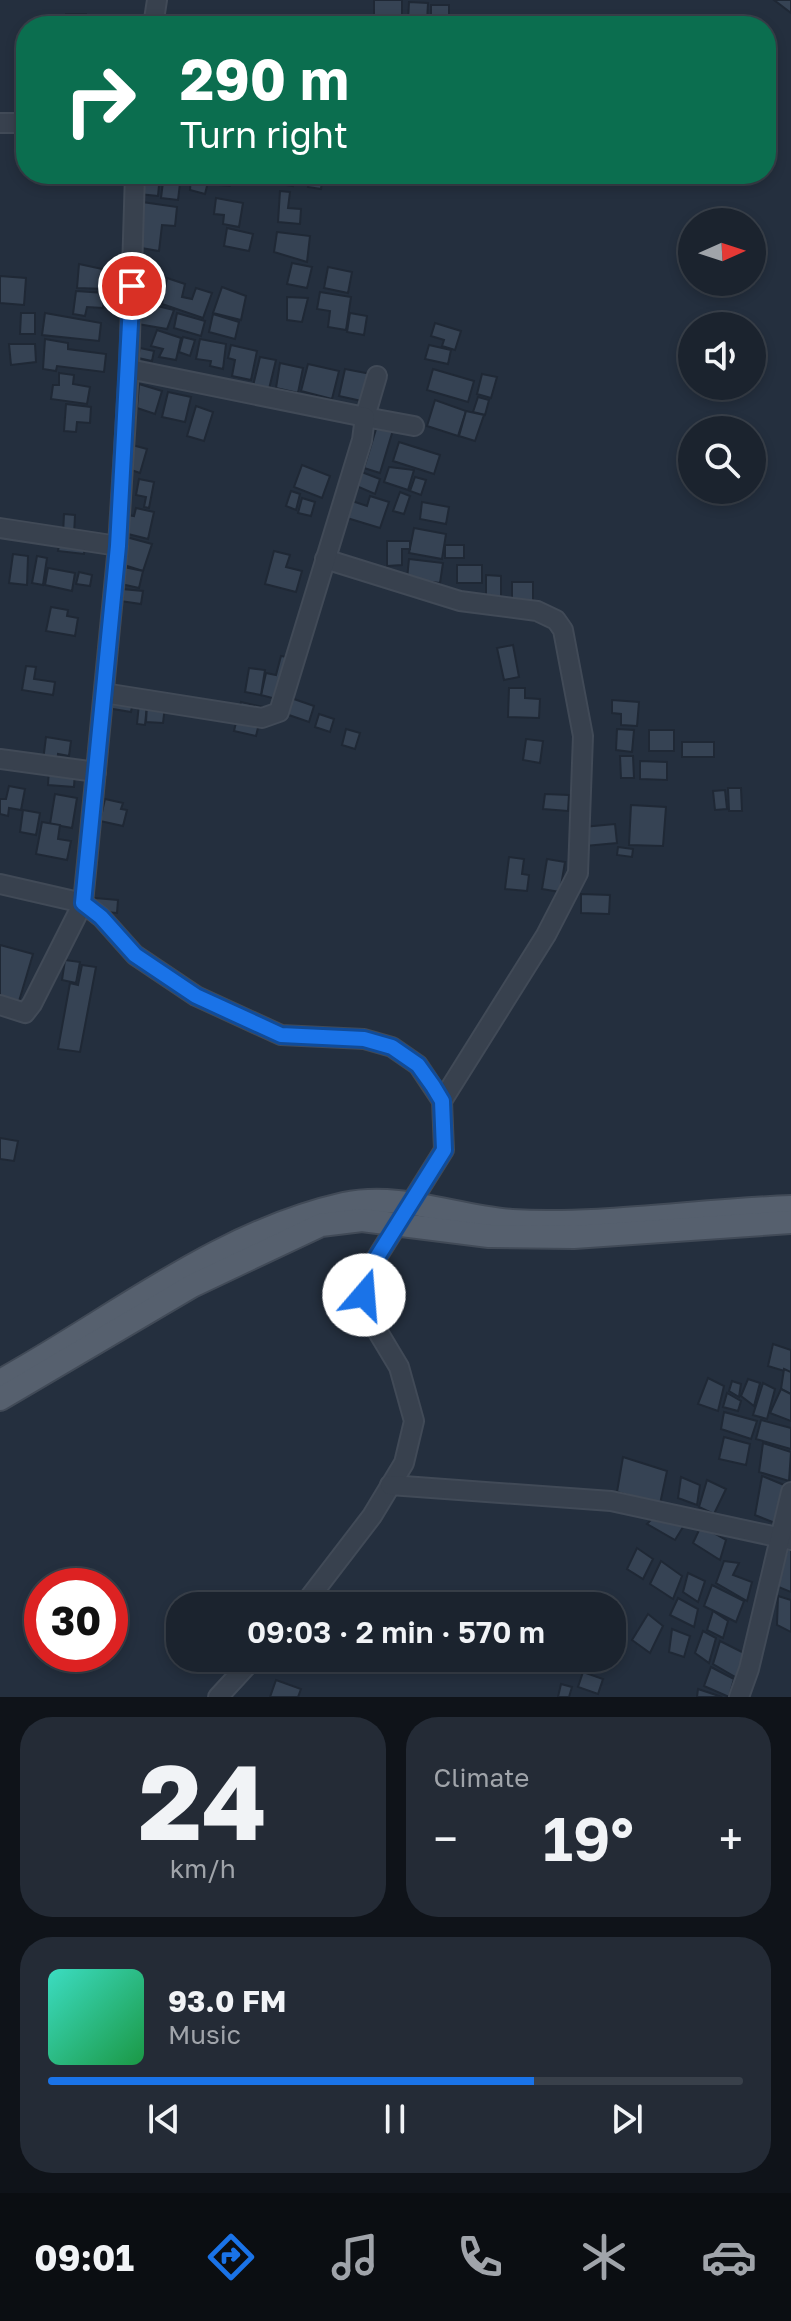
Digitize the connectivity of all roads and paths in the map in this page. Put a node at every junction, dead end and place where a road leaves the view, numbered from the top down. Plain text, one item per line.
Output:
1 (135, 184) edge
2 (129, 369) junction
3 (377, 376) dead end
4 (365, 417) junction
5 (414, 426) dead end
6 (0, 528) edge
7 (118, 546) junction
8 (325, 559) junction
9 (104, 693) junction
10 (0, 759) edge
11 (96, 772) junction
12 (0, 884) edge
13 (83, 903) junction
14 (0, 1005) edge
15 (442, 1101) junction
16 (413, 1204) junction
17 (791, 1207) edge
18 (791, 1222) edge
19 (397, 1223) junction
20 (0, 1381) edge
21 (0, 1399) edge
22 (390, 1485) junction
23 (791, 1492) edge
24 (786, 1539) edge
25 (314, 1592) edge
26 (241, 1672) edge
27 (218, 1697) edge
28 (739, 1697) edge

1 - 2 street
2 - 4 street
2 - 7 street
3 - 4 street
4 - 5 street
4 - 8 street
6 - 7 street
7 - 9 street
8 - 9 street
8 - 15 street
9 - 11 street
10 - 11 street
11 - 13 street
12 - 13 street
13 - 14 street
13 - 15 street
15 - 16 street
16 - 17 main road
16 - 19 street
16 - 20 main road
18 - 19 main road
19 - 21 main road
19 - 22 street
22 - 24 street
22 - 25 street
23 - 24 street
24 - 28 street
26 - 27 street

